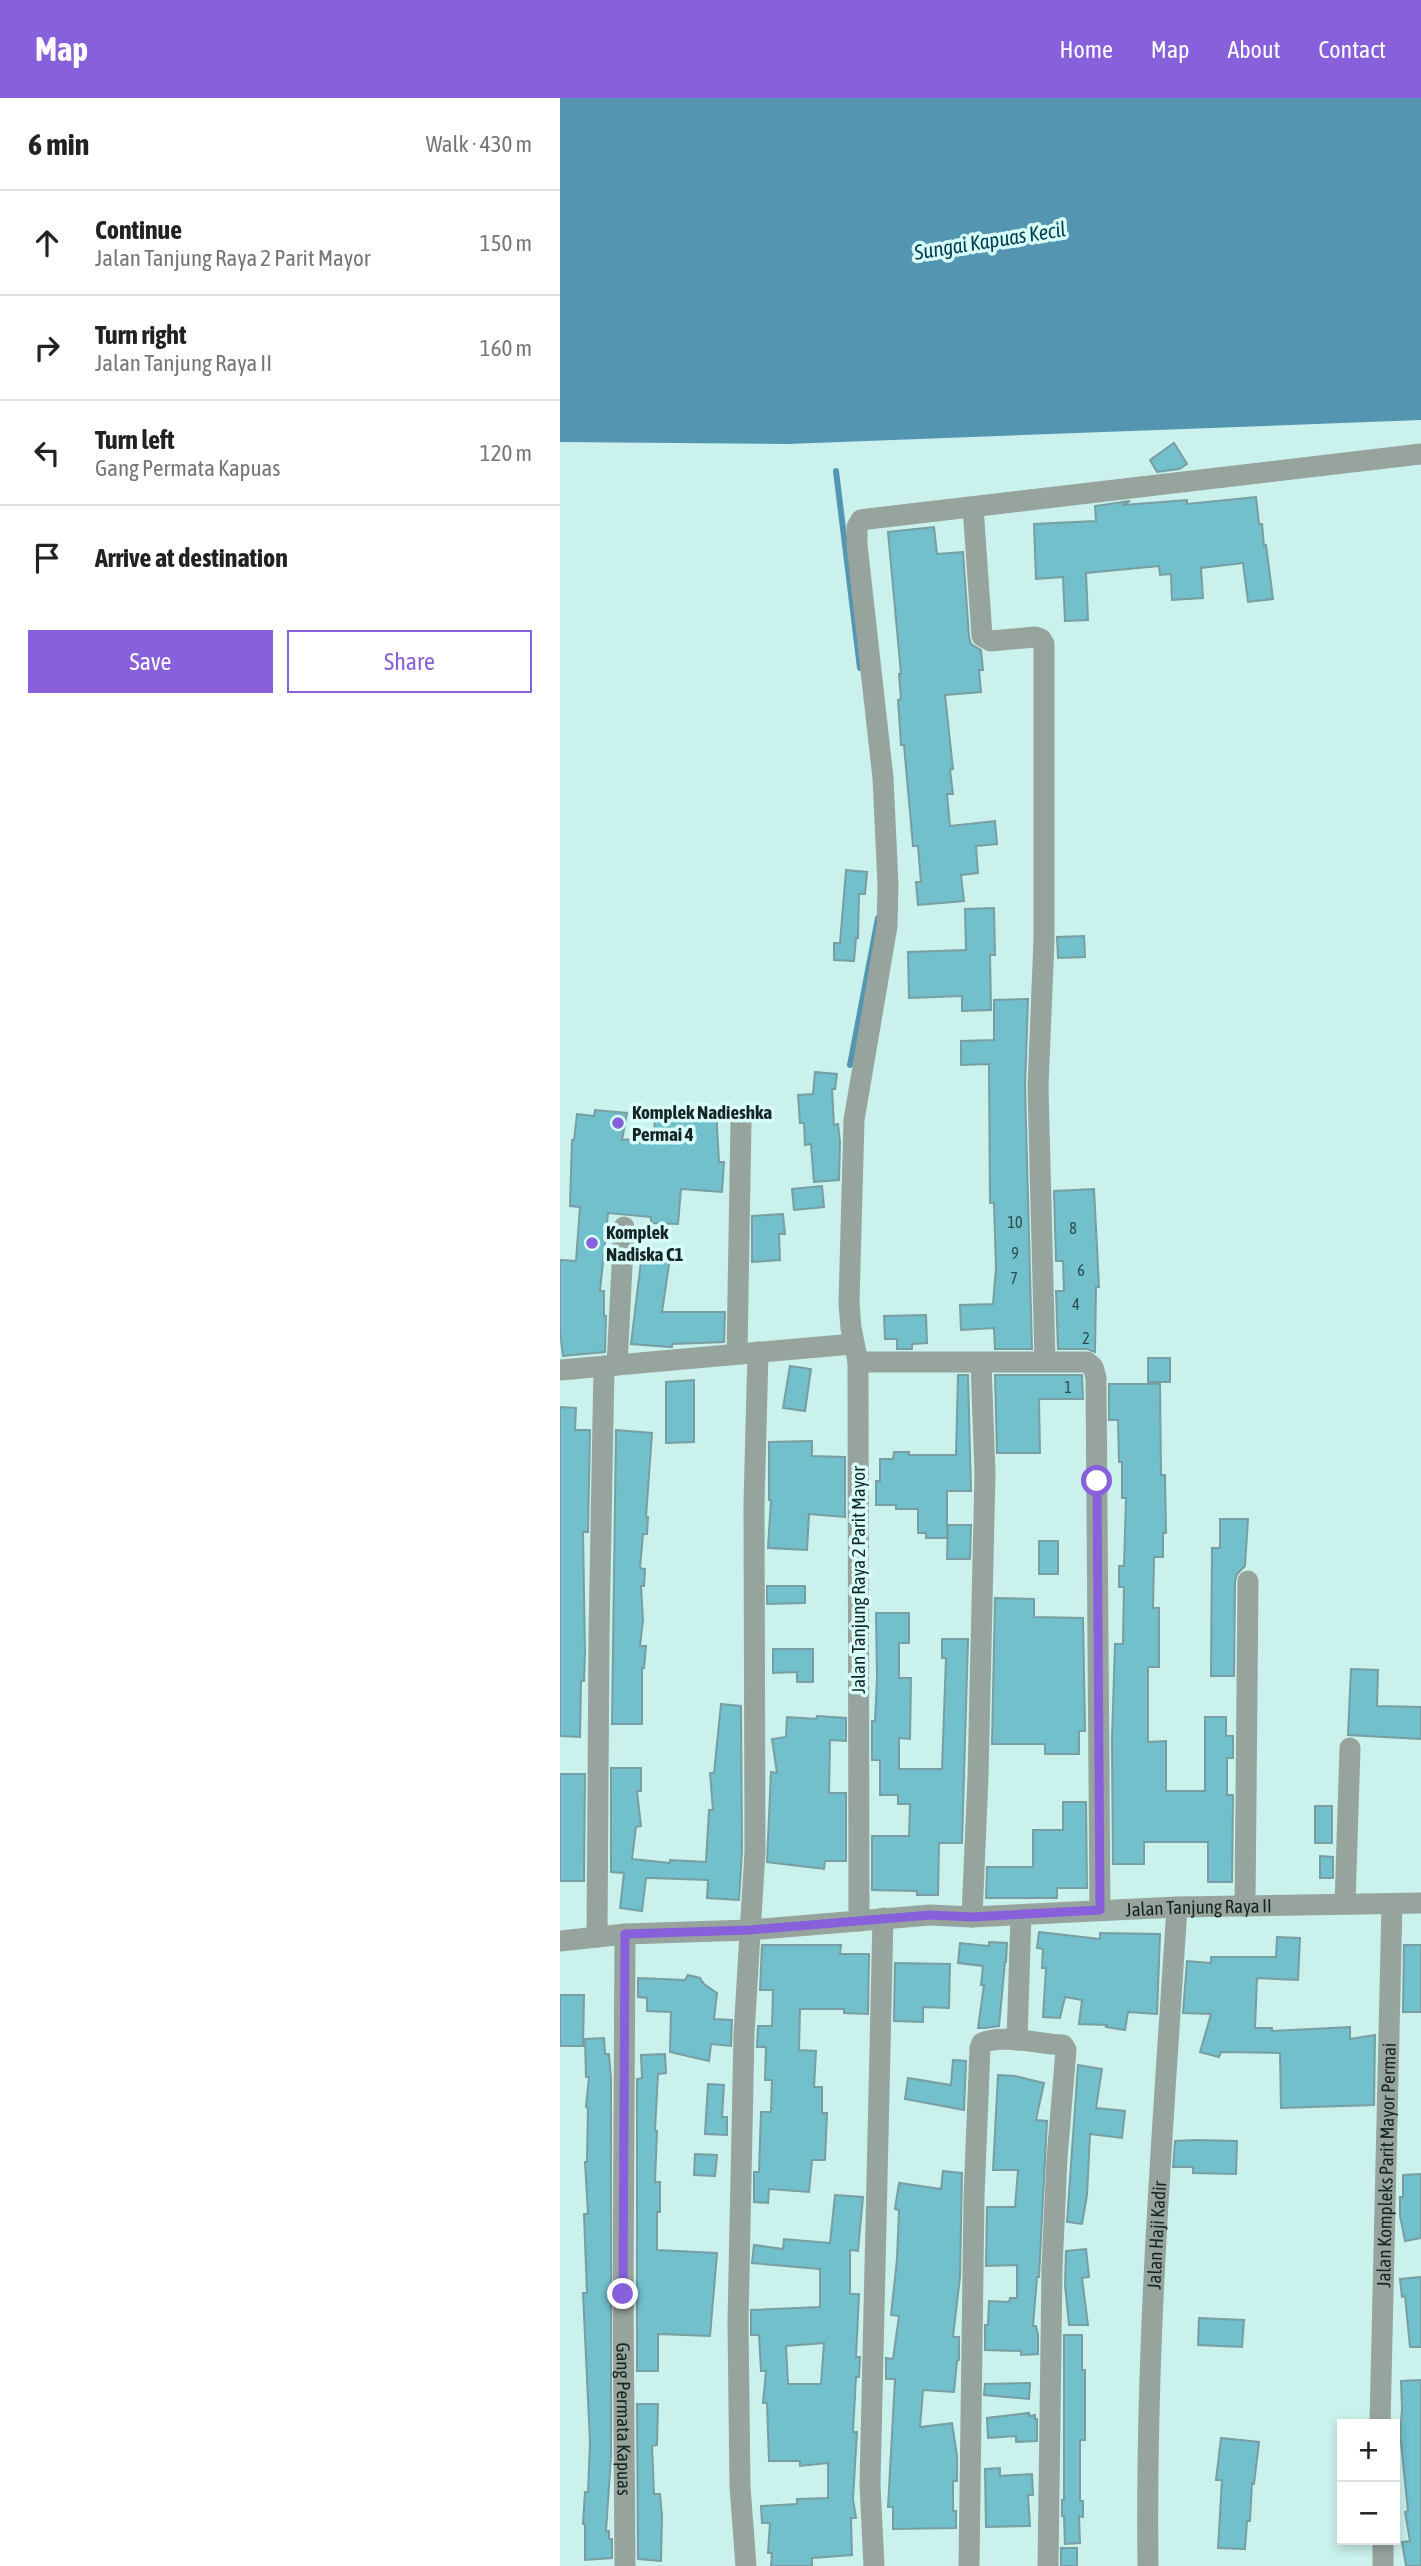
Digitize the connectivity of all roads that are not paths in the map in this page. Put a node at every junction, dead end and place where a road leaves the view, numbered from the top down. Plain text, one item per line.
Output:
1 (1421, 454) edge
2 (973, 507) junction
3 (741, 1120) dead end
4 (624, 1227) dead end
5 (758, 1352) junction
6 (737, 1353) junction
7 (856, 1353) junction
8 (1045, 1361) junction
9 (981, 1363) junction
10 (611, 1365) junction
11 (560, 1370) edge
12 (1248, 1581) dead end
13 (1350, 1748) dead end
14 (1421, 1902) edge
15 (1345, 1904) junction
16 (1392, 1904) junction
17 (1245, 1906) junction
18 (1178, 1907) junction
19 (1100, 1910) junction
20 (1021, 1915) junction
21 (972, 1917) junction
22 (883, 1918) junction
23 (859, 1921) junction
24 (750, 1930) junction
25 (625, 1934) junction
26 (597, 1937) junction
27 (560, 1941) edge
28 (1017, 2040) junction
29 (1380, 2419) edge
30 (1383, 2545) edge
31 (625, 2566) edge
32 (746, 2566) edge
33 (874, 2566) edge
34 (969, 2566) edge
35 (1048, 2566) edge
36 (1148, 2566) edge
37 (1384, 2566) edge

1 - 2 street
2 - 7 street, Jalan Tanjung Raya 2 Parit Mayor
2 - 8 street
3 - 6 street
4 - 10 street
5 - 6 street
5 - 7 street
5 - 24 street
6 - 10 street
7 - 9 street
7 - 23 street, Jalan Tanjung Raya 2 Parit Mayor
8 - 9 street
8 - 19 street
9 - 21 street
10 - 11 street
10 - 26 street
12 - 17 street
13 - 15 street
14 - 16 street, Jalan Tanjung Raya II
15 - 16 street, Jalan Tanjung Raya II
15 - 17 street, Jalan Tanjung Raya II
16 - 29 street, Jalan Kompleks Parit Mayor Permai
17 - 18 street, Jalan Tanjung Raya II
18 - 19 street, Jalan Tanjung Raya II
18 - 36 street, Jalan Haji Kadir
19 - 20 street, Jalan Tanjung Raya II
20 - 21 street, Jalan Tanjung Raya II
20 - 28 street
21 - 22 street, Jalan Tanjung Raya II
22 - 23 street, Jalan Tanjung Raya II
22 - 33 street
23 - 24 street, Jalan Tanjung Raya II
24 - 25 street, Jalan Tanjung Raya II
24 - 32 street
25 - 26 street, Jalan Tanjung Raya II
25 - 31 street, Gang Permata Kapuas
26 - 27 street, Jalan Tanjung Raya II
28 - 34 street
28 - 35 street
30 - 37 street

